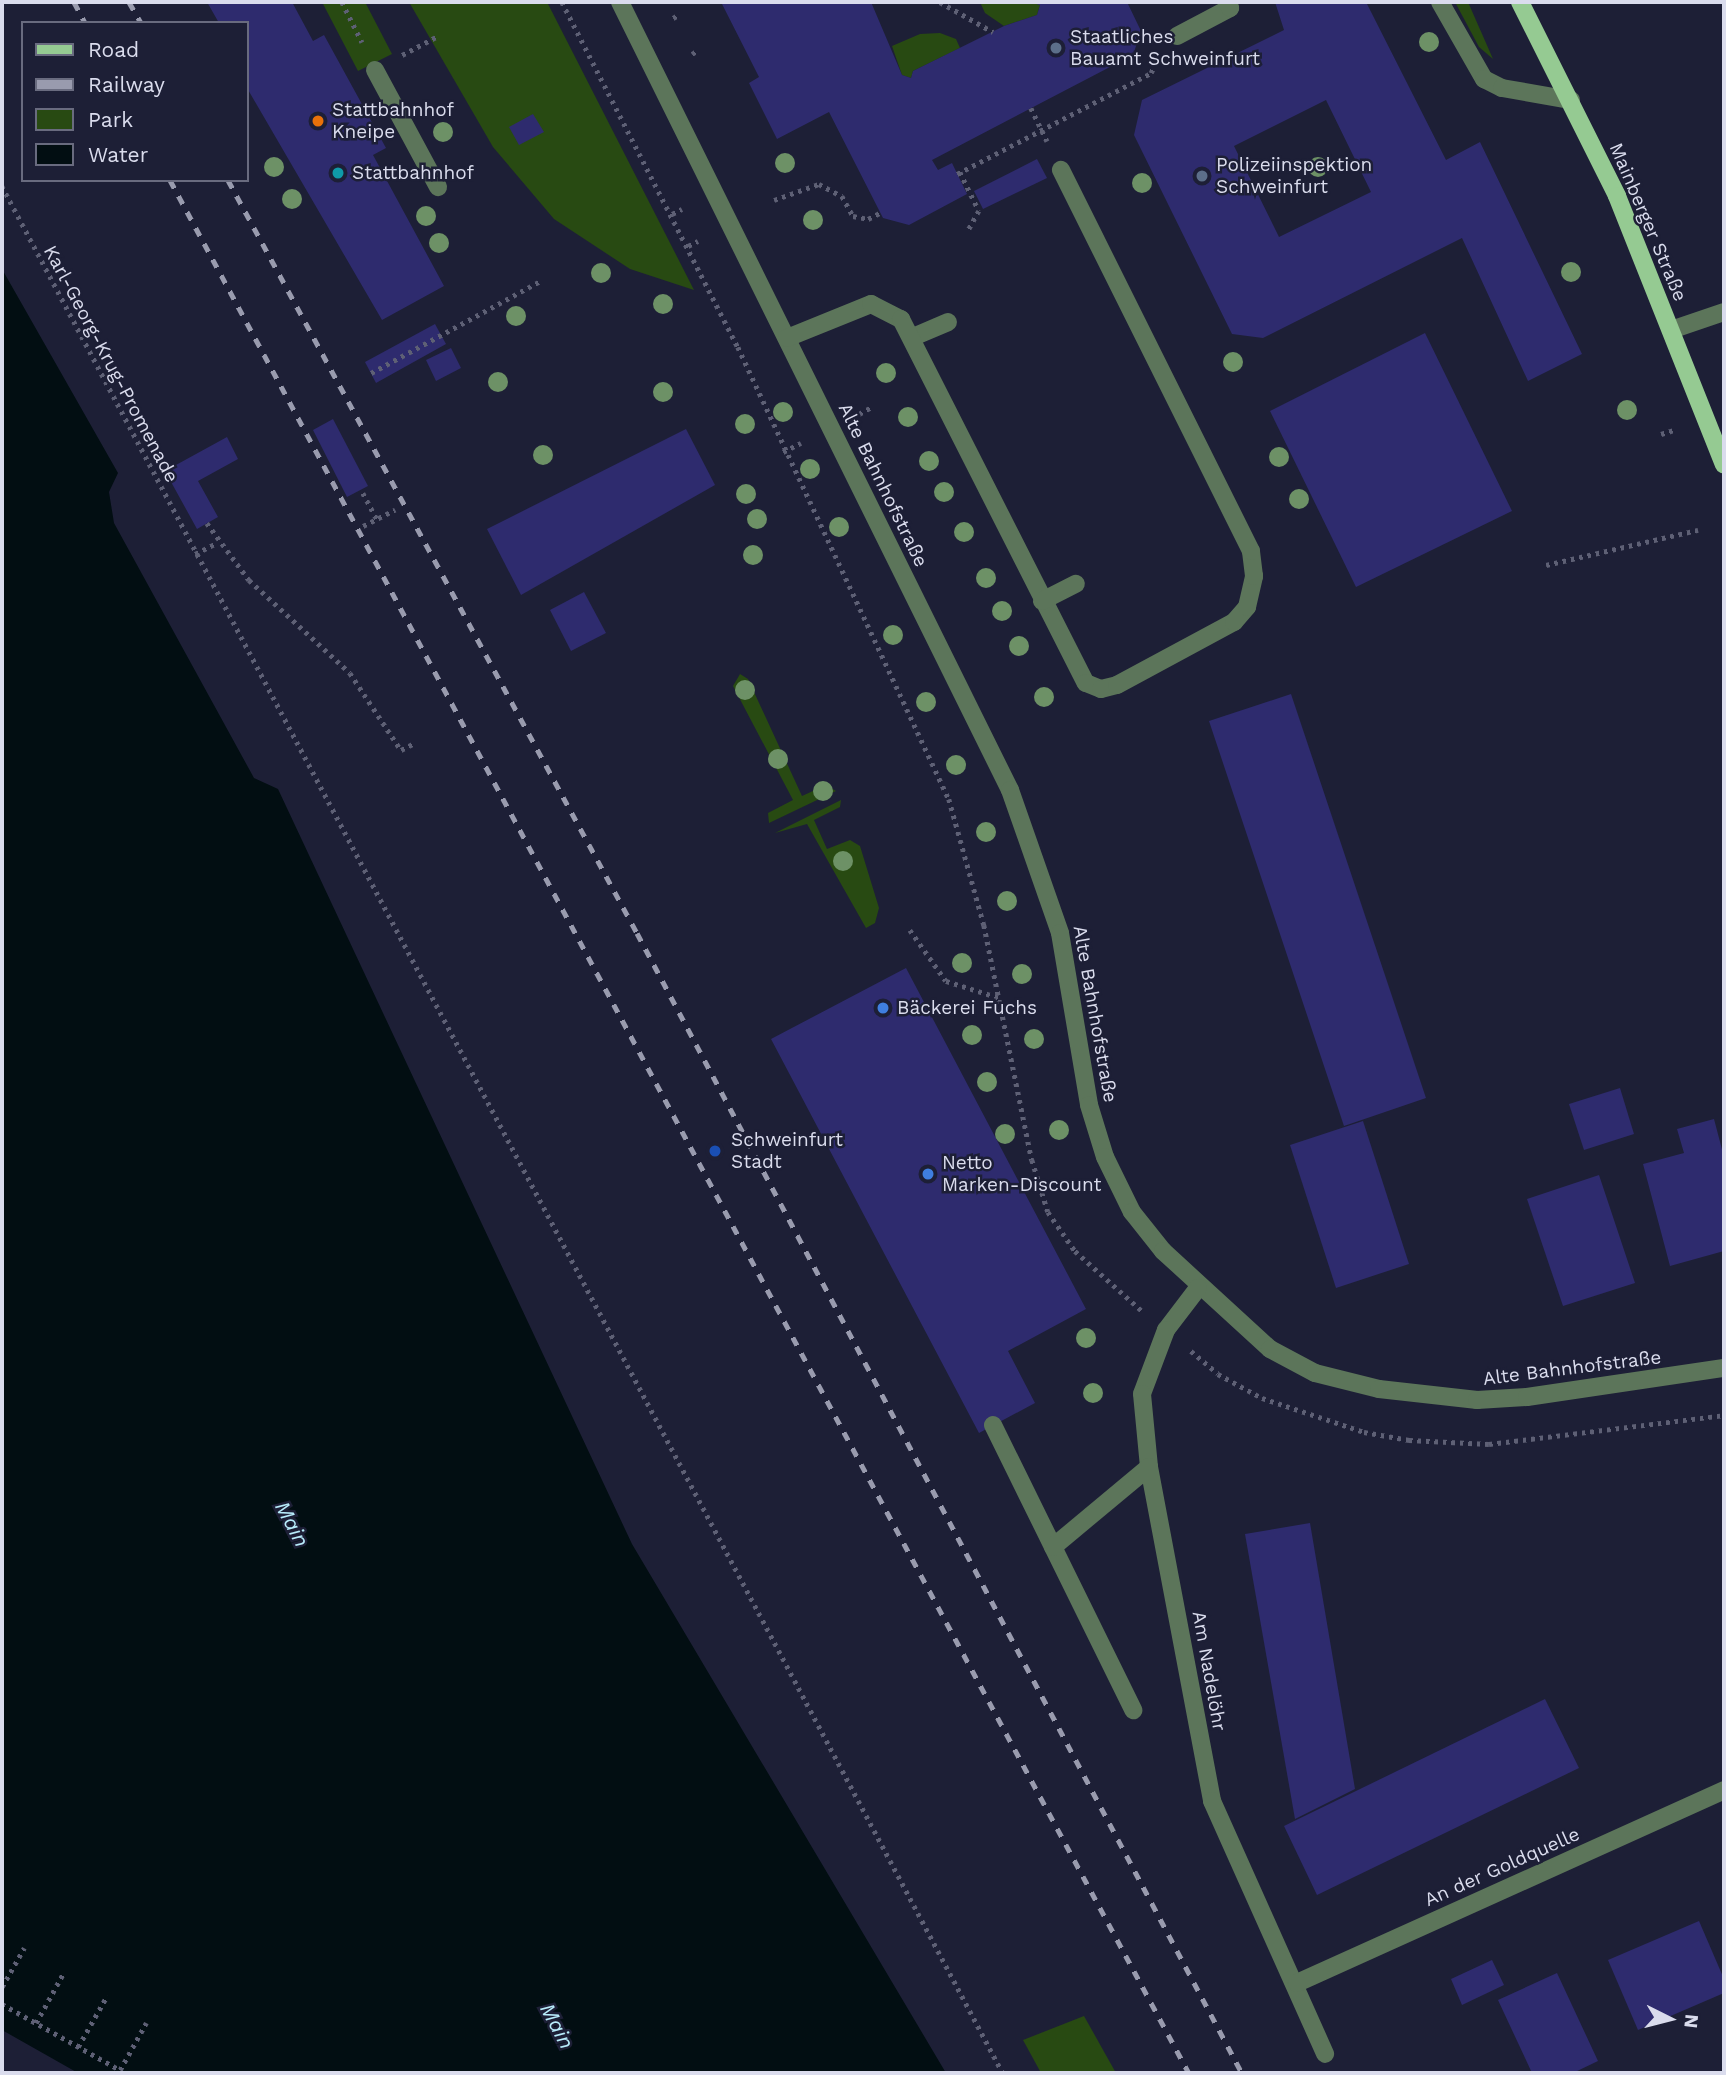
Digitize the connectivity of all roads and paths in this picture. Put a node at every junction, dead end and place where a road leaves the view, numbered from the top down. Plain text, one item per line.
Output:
1 (342, 2) edge
2 (562, 2) edge
3 (620, 2) edge
4 (940, 2) edge
5 (1227, 2) edge
6 (1440, 2) edge
7 (1520, 2) edge
8 (680, 14) dead end
9 (674, 18) dead end
10 (993, 32) dead end
11 (1177, 36) joint
12 (375, 69) joint
13 (1571, 100) junction
14 (1062, 170) dead end
15 (2, 186) edge
16 (438, 187) dead end
17 (774, 200) dead end
18 (682, 209) dead end
19 (880, 213) dead end
20 (672, 214) junction
21 (968, 231) dead end
22 (698, 242) dead end
23 (688, 246) junction
24 (542, 280) dead end
25 (1724, 312) edge
26 (948, 322) dead end
27 (1671, 330) junction
28 (913, 337) junction
29 (787, 338) junction
30 (371, 373) dead end
31 (1724, 465) edge
32 (363, 493) dead end
33 (395, 510) dead end
34 (377, 519) junction
35 (207, 523) dead end
36 (363, 526) dead end
37 (1698, 530) dead end
38 (217, 543) junction
39 (195, 554) junction
40 (1546, 565) dead end
41 (1076, 584) dead end
42 (1042, 601) junction
43 (413, 744) dead end
44 (911, 930) dead end
45 (1000, 998) junction
46 (1198, 1288) junction
47 (1166, 1330) junction
48 (1724, 1368) edge
49 (993, 1425) dead end
50 (1149, 1466) junction
51 (1053, 1547) junction
52 (1133, 1710) dead end
53 (1724, 1790) edge
54 (24, 1948) dead end
55 (64, 1972) dead end
56 (1297, 1983) junction
57 (2, 1987) edge
58 (107, 1996) dead end
59 (2, 2004) edge
60 (36, 2023) junction
61 (146, 2023) dead end
62 (78, 2047) junction
63 (1325, 2054) dead end
64 (1003, 2073) edge

1 - 12 path
2 - 20 path
3 - 29 street, Alte Bahnhofstraße
4 - 10 path
5 - 11 street
6 - 13 street
7 - 13 main road, Mainberger Straße
8 - 9 path
11 - 21 path
12 - 16 street
13 - 27 main road, Mainberger Straße
14 - 42 street
15 - 39 path, Karl-Georg-Krug-Promenade
17 - 19 path
18 - 20 path
20 - 23 path
22 - 23 path
23 - 45 path
24 - 30 path
25 - 27 street
26 - 28 street
27 - 31 main road, Mainberger Straße
28 - 29 street
28 - 42 street
29 - 46 street, Alte Bahnhofstraße
32 - 34 path
33 - 34 path
34 - 36 path
35 - 38 path
37 - 40 path
38 - 39 path
38 - 43 path
39 - 64 path, Karl-Georg-Krug-Promenade
41 - 42 street
44 - 45 path
45 - 47 path
46 - 47 street, Am Nadelöhr
46 - 48 street, Alte Bahnhofstraße
47 - 50 street, Am Nadelöhr
49 - 51 street
50 - 51 street
50 - 56 street, Am Nadelöhr
51 - 52 street
53 - 56 street, An der Goldquelle
54 - 57 path
55 - 60 path
56 - 63 street, Am Nadelöhr
58 - 62 path
59 - 60 path
60 - 62 path
61 - 62 path

